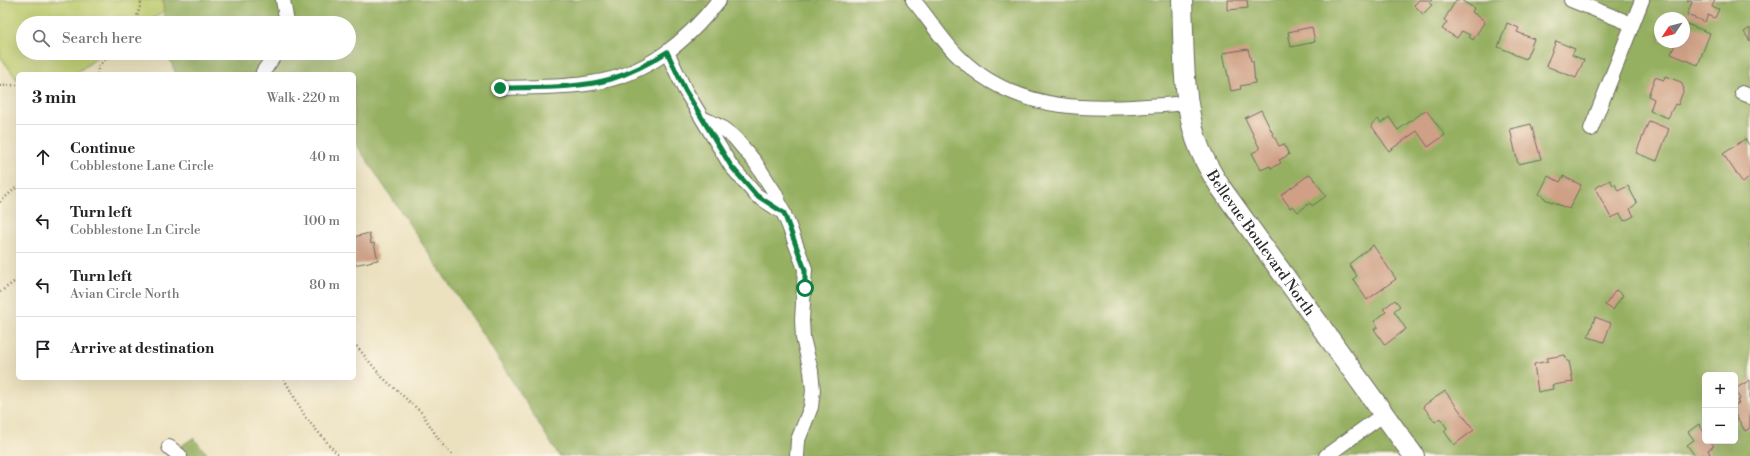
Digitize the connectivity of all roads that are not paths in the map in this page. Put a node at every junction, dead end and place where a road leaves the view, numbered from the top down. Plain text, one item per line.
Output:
1 (283, 0) edge
2 (719, 0) edge
3 (913, 0) edge
4 (1182, 0) edge
5 (1571, 0) edge
6 (1642, 0) edge
7 (286, 16) edge
8 (1632, 24) junction
9 (667, 52) junction
10 (271, 60) edge
11 (263, 72) dead end
12 (500, 88) dead end
13 (1188, 102) junction
14 (702, 118) junction
15 (1591, 129) dead end
16 (784, 213) junction
17 (1384, 414) junction
18 (797, 456) edge
19 (1326, 456) edge
20 (1414, 456) edge

1 - 7 street
2 - 9 street
3 - 13 street
4 - 13 main road, Bellevue Boulevard North
5 - 8 street
6 - 8 street
8 - 15 street
9 - 12 street
9 - 14 street
10 - 11 street
13 - 17 main road, Bellevue Boulevard North
14 - 16 street
14 - 16 street
16 - 18 street
17 - 19 street
17 - 20 main road, Bellevue Boulevard North

